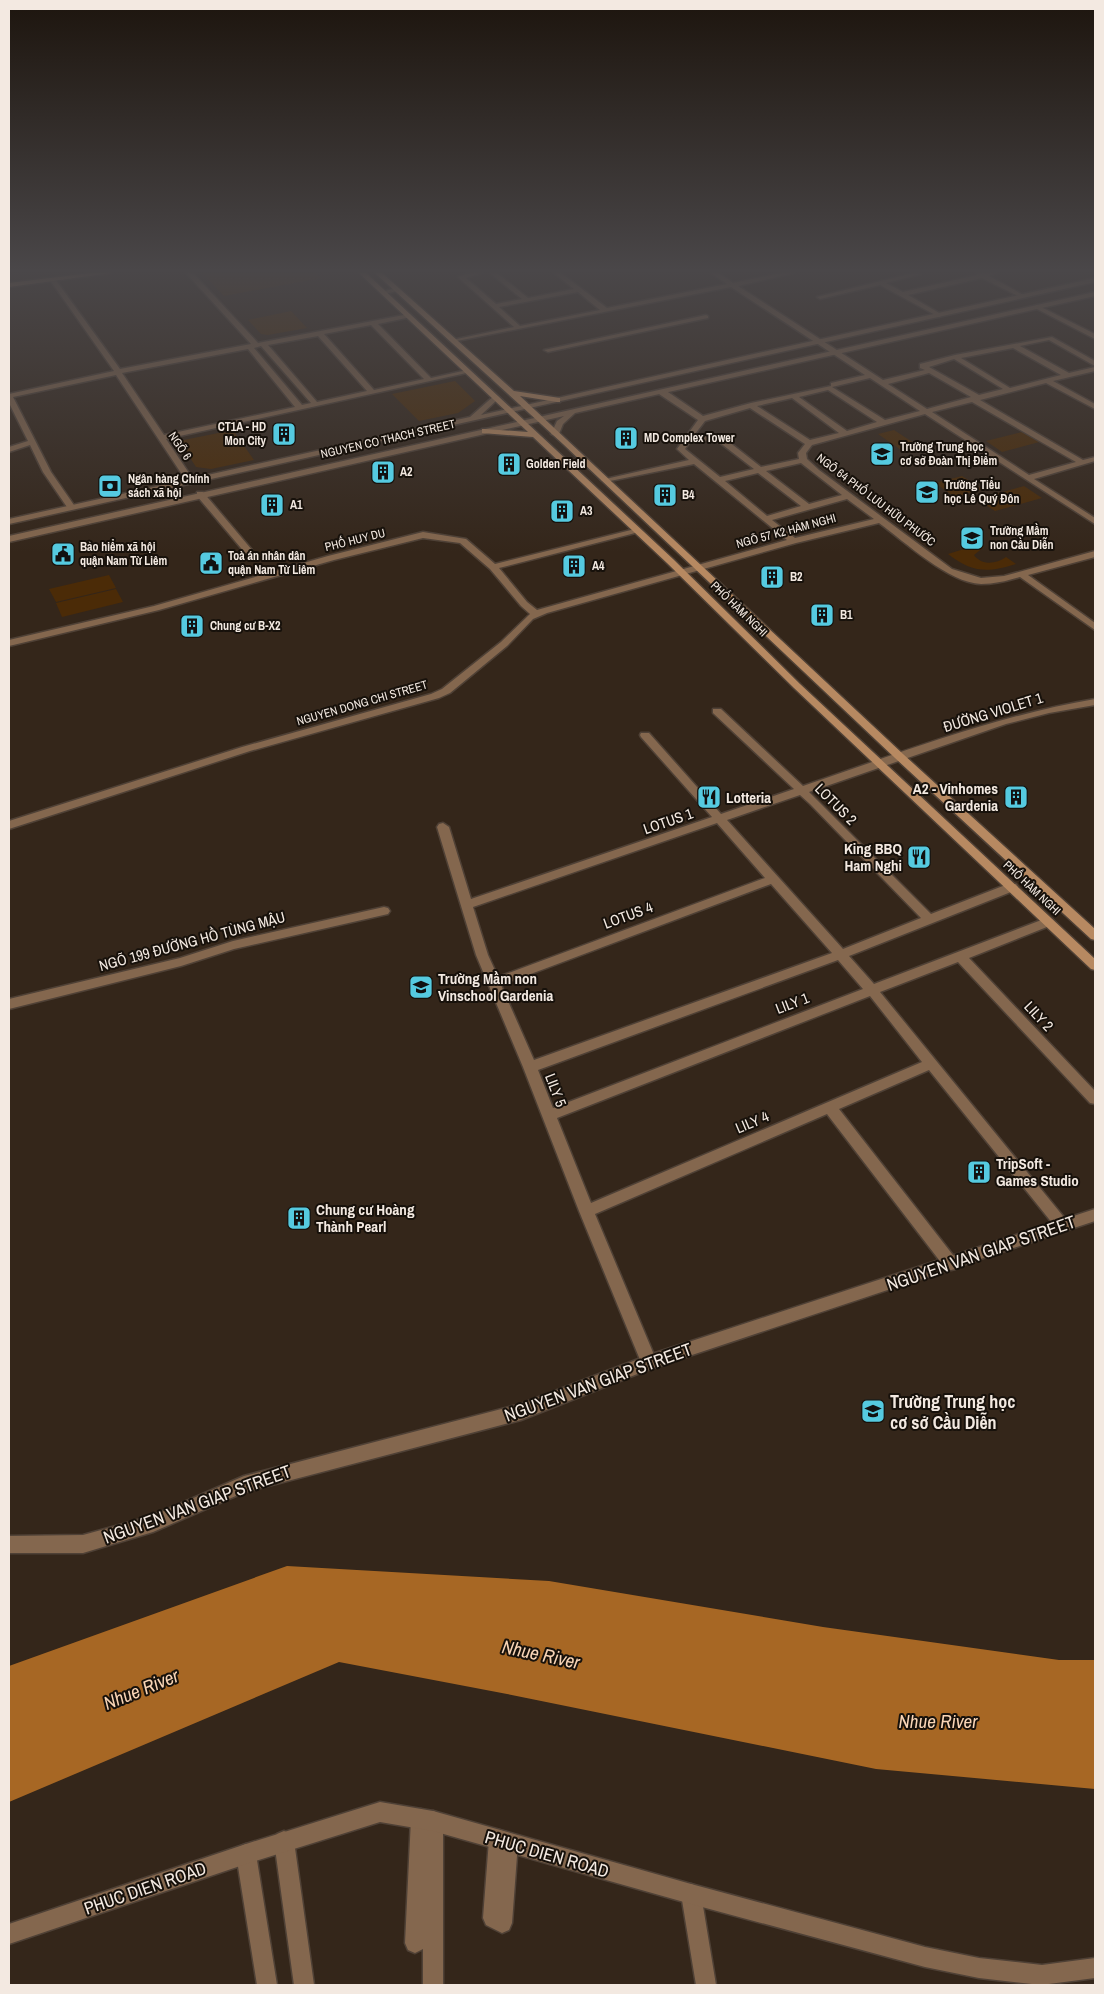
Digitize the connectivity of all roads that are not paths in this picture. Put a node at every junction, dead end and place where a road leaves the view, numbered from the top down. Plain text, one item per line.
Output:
1 (114, 366) edge
2 (148, 366) edge
3 (271, 366) edge
4 (277, 366) edge
5 (349, 366) edge
6 (416, 366) edge
7 (461, 366) edge
8 (482, 366) edge
9 (699, 366) edge
10 (775, 366) edge
11 (856, 366) edge
12 (923, 366) edge
13 (969, 366) edge
14 (1050, 366) edge
15 (1095, 369) edge
16 (930, 371) junction
17 (118, 372) junction
18 (467, 372) junction
19 (871, 376) junction
20 (1068, 376) junction
21 (430, 380) junction
22 (1048, 381) junction
23 (882, 383) junction
24 (831, 386) junction
25 (1009, 390) junction
26 (372, 392) junction
27 (662, 392) junction
28 (512, 393) junction
29 (9, 396) edge
30 (792, 396) junction
31 (495, 397) junction
32 (975, 398) junction
33 (557, 400) junction
34 (751, 404) junction
35 (316, 405) junction
36 (526, 406) junction
37 (300, 408) junction
38 (1095, 408) edge
39 (508, 410) junction
40 (925, 411) junction
41 (573, 412) junction
42 (472, 418) junction
43 (539, 419) junction
44 (702, 419) junction
45 (882, 422) junction
46 (522, 423) junction
47 (485, 431) junction
48 (845, 433) junction
49 (555, 434) junction
50 (535, 435) junction
51 (689, 436) junction
52 (161, 438) junction
53 (32, 442) junction
54 (810, 443) junction
55 (9, 450) edge
56 (802, 460) junction
57 (1095, 460) edge
58 (695, 461) junction
59 (1083, 463) junction
60 (760, 470) junction
61 (1028, 478) junction
62 (605, 480) junction
63 (718, 480) junction
64 (191, 482) junction
65 (200, 494) junction
66 (847, 496) junction
67 (807, 507) junction
68 (72, 508) junction
69 (765, 519) junction
70 (879, 520) junction
71 (9, 522) edge
72 (1095, 522) edge
73 (636, 530) junction
74 (9, 538) edge
75 (792, 541) junction
76 (249, 552) dead end
77 (1095, 554) edge
78 (493, 567) junction
79 (699, 567) junction
80 (680, 572) junction
81 (1021, 574) junction
82 (536, 614) junction
83 (1095, 627) edge
84 (9, 643) edge
85 (1095, 702) edge
86 (717, 711) dead end
87 (645, 735) dead end
88 (900, 757) junction
89 (879, 764) junction
90 (801, 791) junction
91 (720, 820) junction
92 (9, 825) edge
93 (443, 827) dead end
94 (773, 879) junction
95 (1012, 887) junction
96 (466, 905) junction
97 (384, 911) dead end
98 (930, 920) junction
99 (1048, 922) junction
100 (1095, 936) edge
101 (840, 955) junction
102 (959, 955) junction
103 (1095, 966) edge
104 (494, 982) junction
105 (870, 989) junction
106 (9, 1004) edge
107 (930, 1064) junction
108 (530, 1067) junction
109 (1095, 1099) edge
110 (830, 1107) junction
111 (548, 1116) junction
112 (586, 1211) junction
113 (1095, 1214) edge
114 (1062, 1225) junction
115 (951, 1264) junction
116 (648, 1362) junction
117 (9, 1545) edge
118 (427, 1820) junction
119 (284, 1841) junction
120 (504, 1841) junction
121 (246, 1854) junction
122 (691, 1894) junction
123 (497, 1921) dead end
124 (9, 1934) edge
125 (415, 1943) dead end
126 (1095, 1968) edge
127 (1043, 1980) edge
128 (267, 1985) edge
129 (304, 1985) edge
130 (433, 1985) edge
131 (706, 1985) edge

1 - 17 street, NGÕ 6
2 - 17 street
3 - 37 street
4 - 35 street
5 - 26 street
6 - 21 street
7 - 18 main road, PHỐ HÀM NGHI
8 - 28 main road, PHỐ HÀM NGHI
9 - 33 street, NGUYEN CO THACH STREET
10 - 27 street, NGUYEN CO THACH STREET
11 - 19 street
12 - 16 street
13 - 25 street
14 - 20 street
15 - 20 street, NGÕ 64 PHỐ LƯU HỮU PHƯỚC
16 - 23 street
16 - 32 street
17 - 29 street
17 - 52 street, NGÕ 6
18 - 21 street
18 - 31 main road, PHỐ HÀM NGHI
19 - 23 street
19 - 24 street
20 - 22 street, NGÕ 64 PHỐ LƯU HỮU PHƯỚC
21 - 26 street
22 - 25 street, NGÕ 64 PHỐ LƯU HỮU PHƯỚC
22 - 38 street
23 - 40 street
24 - 30 street
24 - 45 street
25 - 32 street, NGÕ 64 PHỐ LƯU HỮU PHƯỚC
26 - 35 street
27 - 41 street, NGUYEN CO THACH STREET
27 - 44 street
28 - 33 main road
28 - 36 main road, PHỐ HÀM NGHI
29 - 53 street
30 - 34 street
30 - 48 street
31 - 39 main road, PHỐ HÀM NGHI
31 - 42 street
32 - 40 street, NGÕ 64 PHỐ LƯU HỮU PHƯỚC
32 - 59 street
33 - 36 street, NGUYEN CO THACH STREET
34 - 44 street
34 - 54 street
35 - 37 street
36 - 39 street, NGUYEN CO THACH STREET
36 - 43 main road, PHỐ HÀM NGHI
37 - 52 street
39 - 42 street, NGUYEN CO THACH STREET
39 - 46 main road, PHỐ HÀM NGHI
40 - 45 street, NGÕ 64 PHỐ LƯU HỮU PHƯỚC
40 - 61 street
41 - 43 street, NGUYEN CO THACH STREET
41 - 49 street
42 - 64 street, NGUYEN CO THACH STREET
43 - 46 street, NGUYEN CO THACH STREET
43 - 49 main road, PHỐ HÀM NGHI
44 - 51 street
45 - 48 street, NGÕ 64 PHỐ LƯU HỮU PHƯỚC
46 - 47 street, NGUYEN CO THACH STREET
46 - 50 main road, PHỐ HÀM NGHI
47 - 50 main road
47 - 65 street, NGUYEN CO THACH STREET
48 - 54 street, NGÕ 64 PHỐ LƯU HỮU PHƯỚC
49 - 62 main road, PHỐ HÀM NGHI
50 - 73 main road, PHỐ HÀM NGHI
51 - 58 street
51 - 60 street
52 - 64 street, NGÕ 6
53 - 55 street
53 - 68 street
54 - 56 street, NGÕ 64 PHỐ LƯU HỮU PHƯỚC
56 - 60 street
56 - 66 street, NGÕ 64 PHỐ LƯU HỮU PHƯỚC
57 - 59 street
58 - 62 street
58 - 63 street
59 - 61 street
60 - 63 street
60 - 67 street
61 - 72 street
62 - 79 main road, PHỐ HÀM NGHI
63 - 69 street
64 - 65 street, NGÕ 6
64 - 68 street, NGUYEN CO THACH STREET
65 - 74 street, NGUYEN CO THACH STREET
65 - 76 street, NGÕ 6
66 - 67 street
66 - 70 street, NGÕ 64 PHỐ LƯU HỮU PHƯỚC
67 - 69 street
68 - 71 street, NGUYEN CO THACH STREET
69 - 75 street
70 - 75 street, NGÕ 57 K2 HÀM NGHI
70 - 81 street, NGÕ 64 PHỐ LƯU HỮU PHƯỚC
73 - 78 street
73 - 80 main road, PHỐ HÀM NGHI
75 - 79 street, NGÕ 57 K2 HÀM NGHI
77 - 81 street
78 - 82 street, PHỐ HUY DU
78 - 84 street, PHỐ HUY DU
79 - 80 street, NGUYEN DONG CHI STREET
79 - 88 main road, PHỐ HÀM NGHI
80 - 82 street, NGUYEN DONG CHI STREET
80 - 89 main road, PHỐ HÀM NGHI
81 - 83 street
82 - 92 street, NGUYEN DONG CHI STREET
85 - 88 street, ĐƯỜNG VIOLET 1
86 - 90 street, LOTUS 2
87 - 91 street
88 - 89 street, ĐƯỜNG VIOLET 1
88 - 100 main road, PHỐ HÀM NGHI
89 - 90 street, LOTUS 1
89 - 95 main road, PHỐ HÀM NGHI
90 - 91 street, LOTUS 1
90 - 98 street, LOTUS 2
91 - 94 street
91 - 96 street, LOTUS 1
93 - 96 street, LILY 5
94 - 101 street
94 - 104 street, LOTUS 4
95 - 98 street
95 - 99 main road, PHỐ HÀM NGHI
96 - 104 street, LILY 5
97 - 106 street, NGÕ 199 ĐƯỜNG HỒ TÙNG MẬU
98 - 101 street
99 - 102 street, LILY 1
99 - 103 main road, PHỐ HÀM NGHI
101 - 105 street
101 - 108 street
102 - 105 street, LILY 1
102 - 109 street, LILY 2
104 - 108 street, LILY 5
105 - 107 street
105 - 111 street, LILY 1
107 - 110 street, LILY 4
107 - 114 street
108 - 111 street, LILY 5
110 - 112 street, LILY 4
110 - 115 street
111 - 112 street, LILY 5
112 - 116 street, LILY 5
113 - 114 street, NGUYEN VAN GIAP STREET
114 - 115 street, NGUYEN VAN GIAP STREET
115 - 116 street, NGUYEN VAN GIAP STREET
116 - 117 street, NGUYEN VAN GIAP STREET
118 - 119 street, PHUC DIEN ROAD
118 - 120 street, PHUC DIEN ROAD
118 - 125 street
118 - 130 street
119 - 121 street, PHUC DIEN ROAD
119 - 129 street
120 - 122 street, PHUC DIEN ROAD
120 - 123 street
121 - 124 street, PHUC DIEN ROAD
121 - 128 street
122 - 127 street, PHUC DIEN ROAD
122 - 131 street
126 - 127 street, PHUC DIEN ROAD

